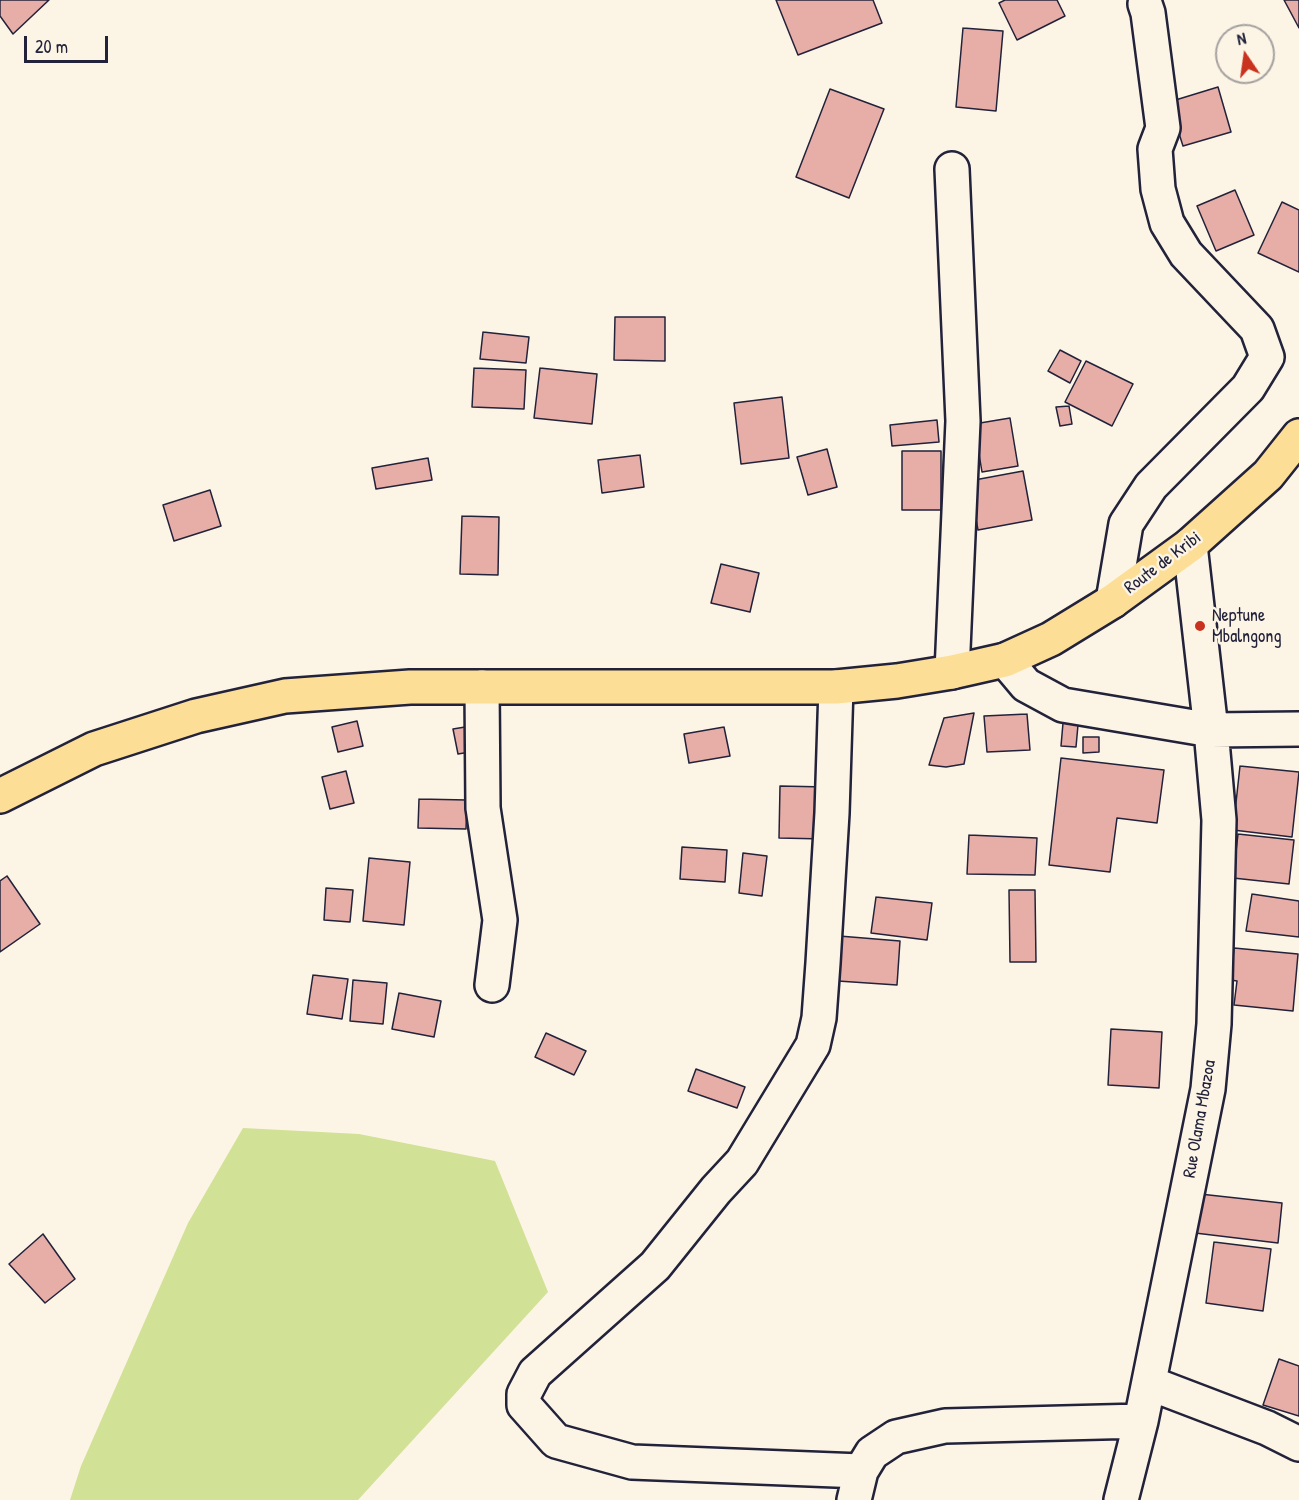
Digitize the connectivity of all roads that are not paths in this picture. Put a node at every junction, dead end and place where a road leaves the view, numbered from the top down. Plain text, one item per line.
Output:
1 (1144, 4) dead end
2 (952, 169) dead end
3 (1299, 436) edge
4 (1190, 545) junction
5 (1113, 601) junction
6 (1005, 660) junction
7 (952, 672) junction
8 (482, 687) junction
9 (836, 687) junction
10 (1299, 729) edge
11 (1211, 730) junction
12 (0, 796) edge
13 (492, 985) dead end
14 (1149, 1383) junction
15 (1141, 1421) junction
16 (1299, 1444) edge
17 (858, 1485) edge
18 (1121, 1500) edge

1 - 5 street
2 - 7 street
3 - 4 main road, Route de Kribi
4 - 5 main road, Route de Kribi
4 - 11 street, Rue Olama Mbazoa
5 - 6 main road, Route de Kribi
6 - 7 main road, Route de Kribi
6 - 11 street
7 - 9 main road, Route de Kribi
8 - 9 main road, Route de Kribi
8 - 12 main road, Route de Kribi
8 - 13 street
9 - 17 street
10 - 11 street
11 - 14 street, Rue Olama Mbazoa
14 - 15 street, Rue Olama Mbazoa
14 - 16 street
15 - 17 street
15 - 18 street, Rue Olama Mbazoa

